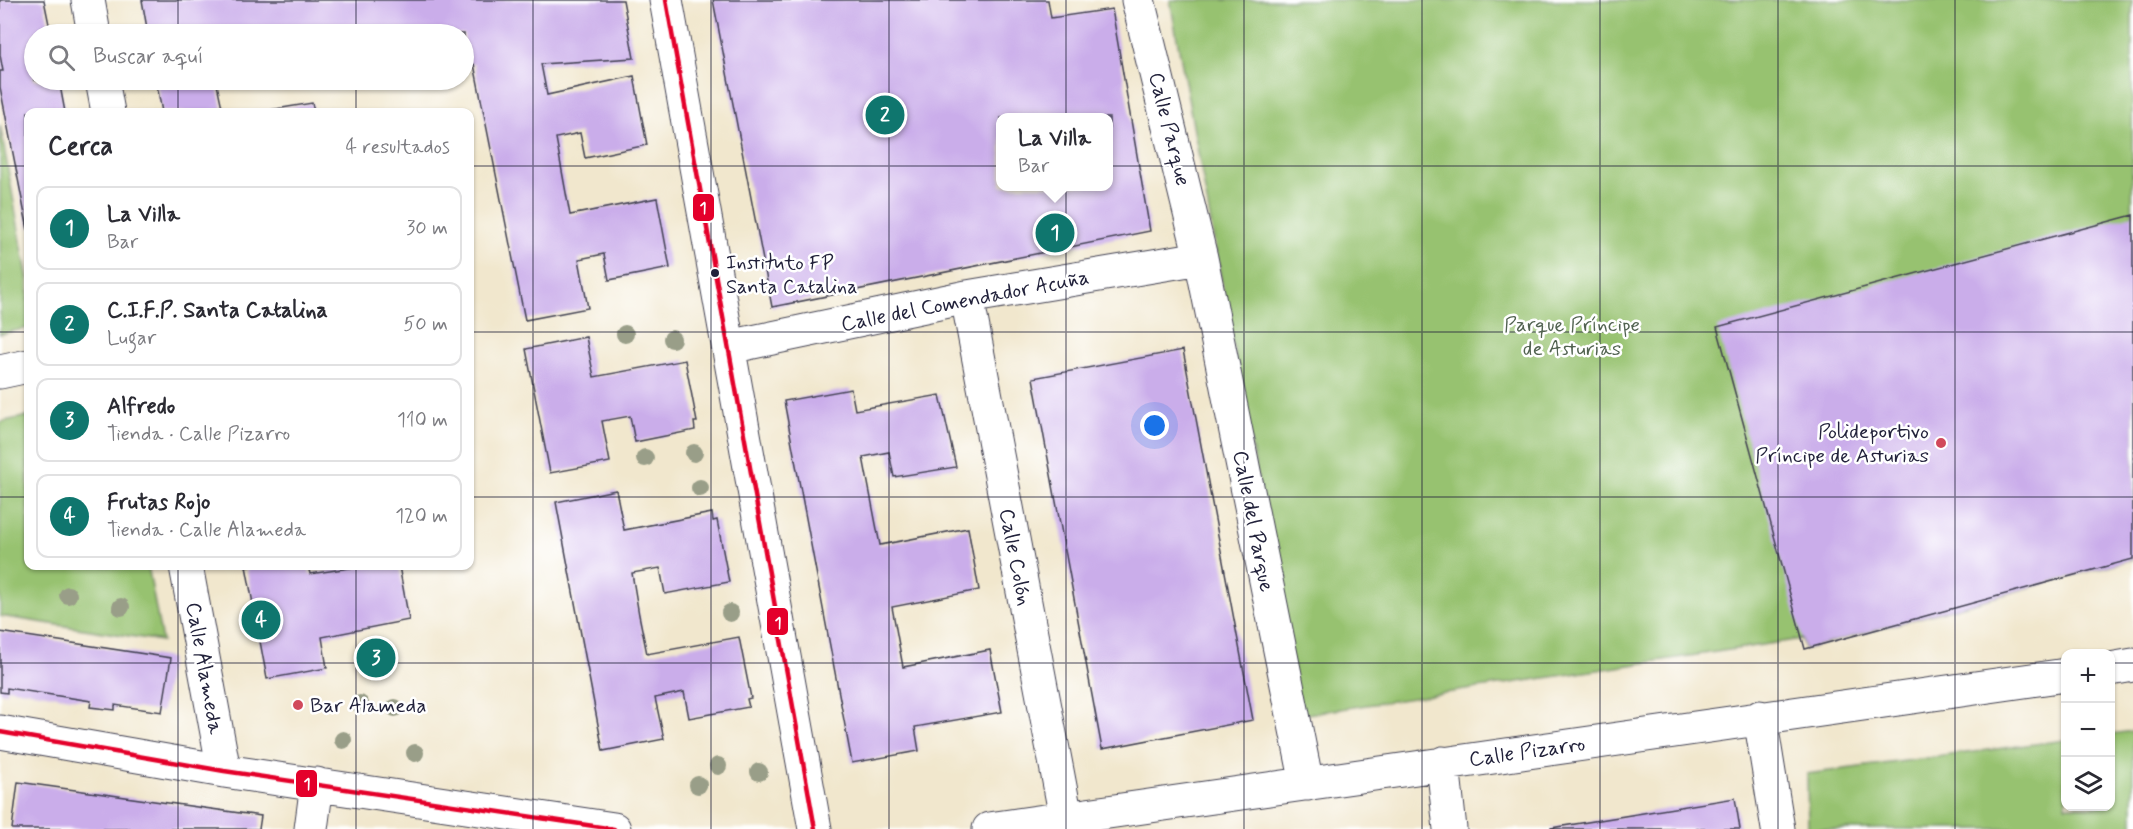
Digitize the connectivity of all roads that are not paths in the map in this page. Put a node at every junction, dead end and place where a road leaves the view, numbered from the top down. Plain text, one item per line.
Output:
1 (88, 0) edge
2 (666, 0) edge
3 (1138, 0) edge
4 (92, 24) edge
5 (104, 90) edge
6 (107, 108) edge
7 (1201, 258) junction
8 (967, 297) junction
9 (729, 347) junction
10 (24, 367) edge
11 (0, 372) edge
12 (187, 570) edge
13 (2133, 665) edge
14 (2115, 668) edge
15 (2061, 676) edge
16 (1760, 717) junction
17 (0, 732) edge
18 (1443, 763) junction
19 (224, 771) junction
20 (317, 784) junction
21 (1307, 784) junction
22 (1086, 820) edge
23 (310, 829) edge
24 (614, 829) edge
25 (815, 829) edge
26 (989, 829) edge
27 (1450, 829) edge
28 (1778, 829) edge

1 - 4 street
2 - 9 street
3 - 7 street, Calle Parque
5 - 6 street
7 - 8 street, Calle del Comendador Acuña
7 - 21 street, Calle del Parque
8 - 9 street, Calle del Comendador Acuña
8 - 22 street, Calle Colón
9 - 25 street
10 - 11 street
12 - 19 street, Calle Alameda
13 - 14 street
15 - 16 street, Calle Pizarro
16 - 18 street, Calle Pizarro
16 - 28 street
17 - 19 street
18 - 21 street, Calle Pizarro
18 - 27 street
19 - 20 street
20 - 23 street
20 - 24 street
21 - 22 street, Calle Pizarro
22 - 26 street, Calle Pizarro

